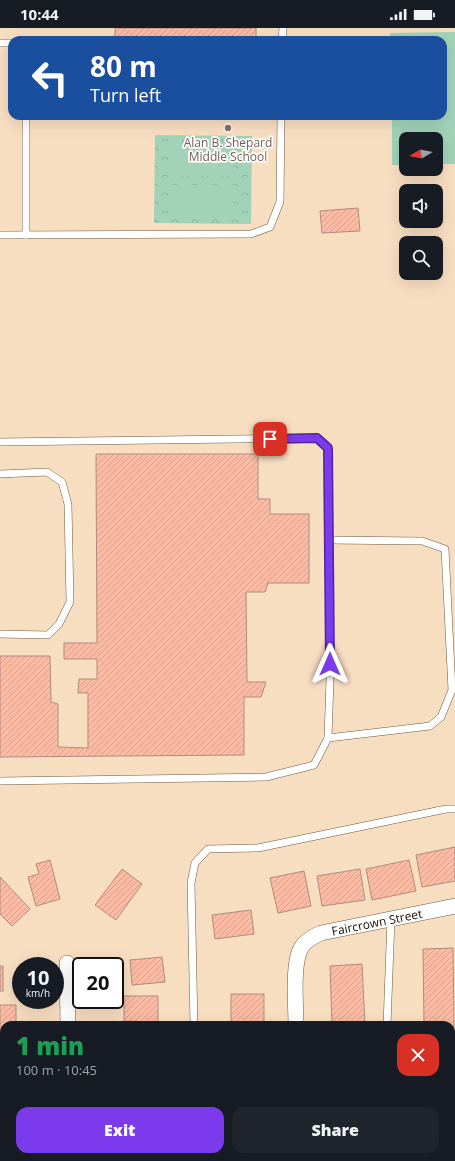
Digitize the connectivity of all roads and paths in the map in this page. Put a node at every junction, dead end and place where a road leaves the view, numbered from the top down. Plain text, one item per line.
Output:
1 (26, 120) edge
2 (281, 120) edge
3 (0, 235) edge
4 (26, 235) junction
5 (0, 442) edge
6 (0, 474) edge
7 (329, 540) junction
8 (0, 634) edge
9 (328, 738) junction
10 (0, 781) edge
11 (455, 809) edge
12 (455, 906) edge
13 (391, 919) junction
14 (67, 963) dead end
15 (68, 1021) edge
16 (194, 1021) edge
17 (296, 1021) edge
18 (387, 1021) edge

1 - 4 lane
2 - 4 lane
3 - 4 lane
5 - 7 lane
6 - 8 lane
7 - 9 lane
7 - 9 lane
9 - 10 lane
11 - 16 lane
12 - 13 street, Faircrown Street
13 - 17 street, Faircrown Street
13 - 18 lane
14 - 15 street

